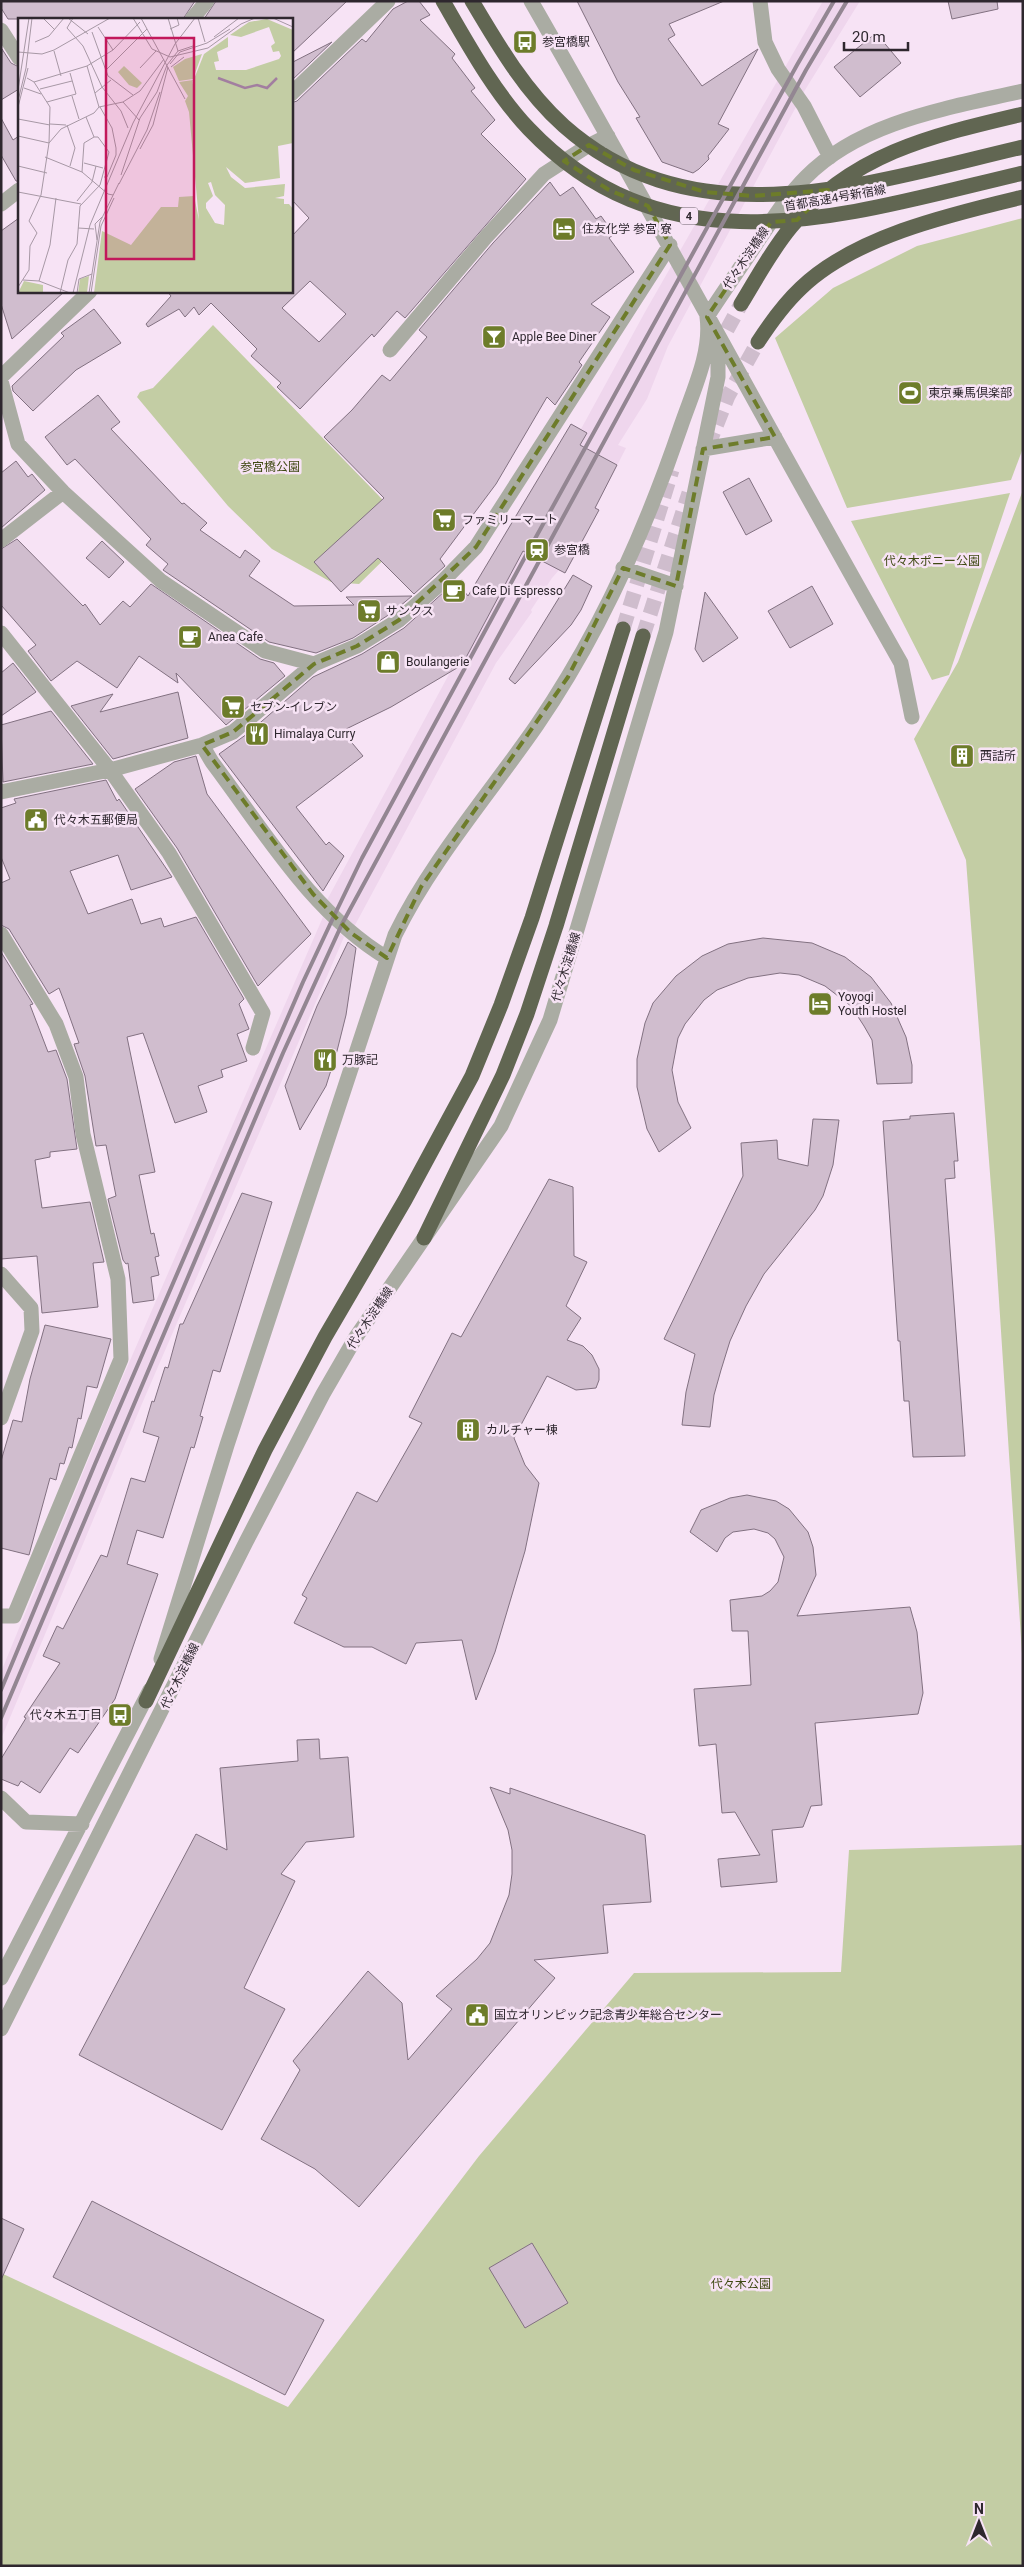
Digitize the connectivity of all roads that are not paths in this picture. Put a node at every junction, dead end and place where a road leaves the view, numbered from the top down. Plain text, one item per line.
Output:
1 (207, 1) edge
2 (388, 1) edge
3 (443, 1) edge
4 (472, 1) edge
5 (531, 1) edge
6 (760, 1) edge
7 (193, 18) edge
8 (1, 30) edge
9 (18, 56) edge
10 (1023, 91) edge
11 (292, 93) edge
12 (1023, 114) edge
13 (608, 136) junction
14 (1023, 147) edge
15 (830, 157) junction
16 (1023, 173) edge
17 (18, 191) edge
18 (1023, 197) edge
19 (1, 204) edge
20 (670, 245) junction
21 (89, 292) edge
22 (741, 304) tunnel mouth
23 (707, 318) junction
24 (758, 342) tunnel mouth
25 (390, 350) dead end
26 (1, 377) edge
27 (1, 381) edge
28 (775, 437) junction
29 (703, 449) junction
30 (63, 492) junction
31 (1, 540) edge
32 (623, 568) junction
33 (676, 586) junction
34 (623, 629) tunnel mouth
35 (1, 633) edge
36 (643, 636) tunnel mouth
37 (314, 664) junction
38 (912, 718) dead end
39 (202, 745) junction
40 (110, 770) junction
41 (1, 792) edge
42 (1, 934) edge
43 (387, 958) junction
44 (253, 1048) dead end
45 (424, 1238) junction
46 (1, 1274) edge
47 (1, 1418) edge
48 (1, 1616) edge
49 (146, 1701) junction
50 (1, 1798) edge
51 (82, 1824) junction
52 (1, 1978) edge
53 (1, 2029) edge

1 - 7 street
2 - 11 street
3 - 16 highway, 首都高速4号新宿線 / 4
4 - 14 highway, 首都高速4号新宿線 / 4
5 - 13 street
6 - 15 street
8 - 9 street
10 - 15 street, 代々木淀橋線
12 - 22 highway
13 - 20 street
13 - 25 street
15 - 23 street, 代々木淀橋線
17 - 19 street
18 - 24 highway
20 - 23 street
20 - 37 street
21 - 26 street
23 - 28 street
23 - 29 street, 代々木淀橋線
23 - 32 street, 代々木淀橋線
27 - 30 street
28 - 29 street
28 - 38 street
29 - 33 street, 代々木淀橋線
30 - 31 street
30 - 37 street
32 - 33 street
32 - 43 street, 代々木淀橋線
33 - 45 street, 代々木淀橋線
34 - 49 highway
35 - 40 street
36 - 45 highway
37 - 39 street
39 - 40 street
39 - 43 street
40 - 41 street
40 - 44 street
42 - 48 street
43 - 49 street, 代々木淀橋線
45 - 53 street, 代々木淀橋線
46 - 47 street
49 - 51 street, 代々木淀橋線
50 - 51 street
51 - 52 street, 代々木淀橋線

